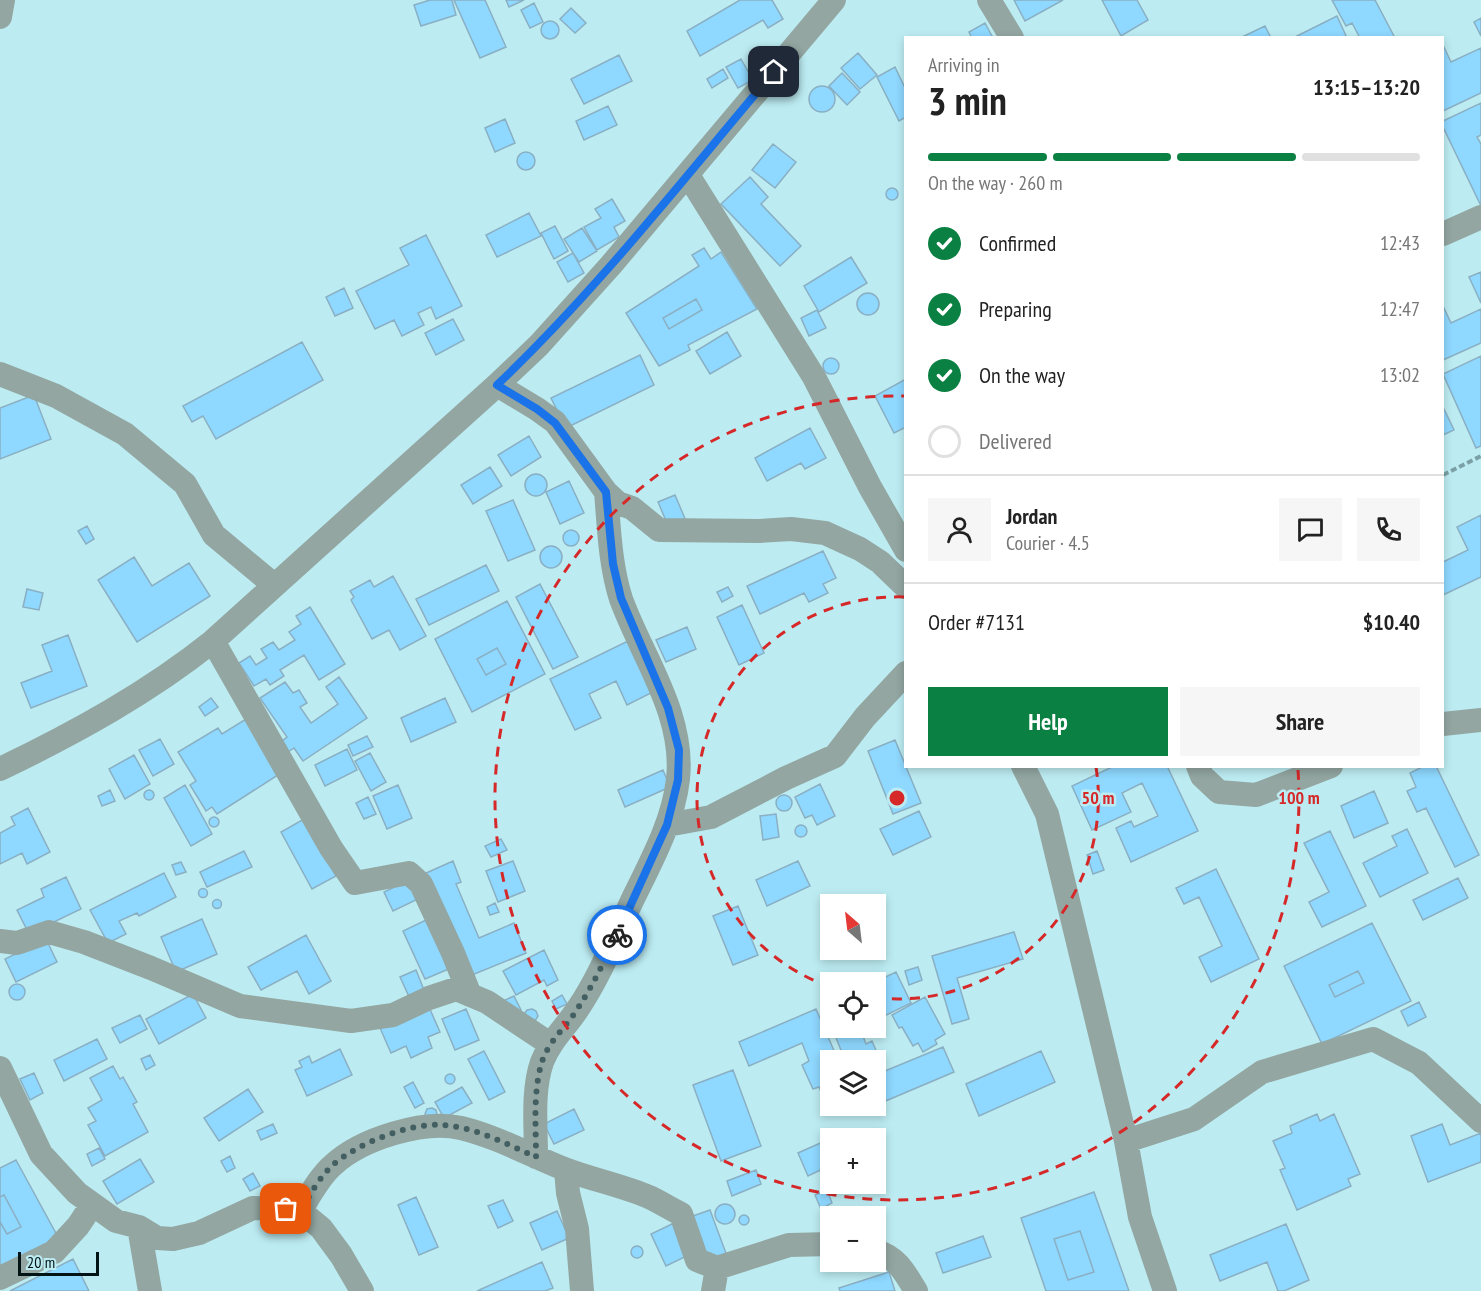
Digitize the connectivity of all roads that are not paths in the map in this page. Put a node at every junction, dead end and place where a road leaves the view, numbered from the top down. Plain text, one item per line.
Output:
1 (3, 0) edge
2 (834, 0) edge
3 (989, 0) edge
4 (0, 17) edge
5 (1011, 36) edge
6 (688, 175) junction
7 (1481, 217) edge
8 (1444, 234) edge
9 (0, 374) edge
10 (497, 385) junction
11 (606, 492) junction
12 (904, 546) edge
13 (274, 585) junction
14 (904, 585) edge
15 (213, 641) junction
16 (904, 675) edge
17 (1481, 720) edge
18 (1444, 724) edge
19 (1024, 768) edge
20 (1199, 768) edge
21 (1326, 768) edge
22 (0, 769) edge
23 (667, 825) junction
24 (0, 941) edge
25 (470, 995) junction
26 (550, 1044) junction
27 (0, 1068) edge
28 (1481, 1121) edge
29 (1126, 1141) junction
30 (536, 1157) junction
31 (566, 1170) junction
32 (92, 1205) junction
33 (299, 1213) junction
34 (139, 1227) junction
35 (820, 1244) edge
36 (886, 1254) edge
37 (0, 1278) edge
38 (715, 1279) edge
39 (150, 1291) edge
40 (362, 1291) edge
41 (582, 1291) edge
42 (916, 1291) edge
43 (1165, 1291) edge

1 - 4 street
2 - 6 street
3 - 5 street
6 - 10 street
6 - 12 street
7 - 8 street
9 - 13 street
10 - 11 street
10 - 13 street
11 - 14 street
11 - 23 street
13 - 15 street
15 - 22 street
15 - 25 street
16 - 23 street
17 - 18 street
19 - 29 street
20 - 21 street
23 - 26 street
24 - 25 street
25 - 26 street
26 - 30 street
27 - 32 street
28 - 29 street
29 - 43 street
30 - 31 street
30 - 33 street
31 - 38 street
31 - 41 street
32 - 34 street
32 - 37 street
33 - 34 street
33 - 40 street
34 - 39 street
35 - 38 street
36 - 42 street

